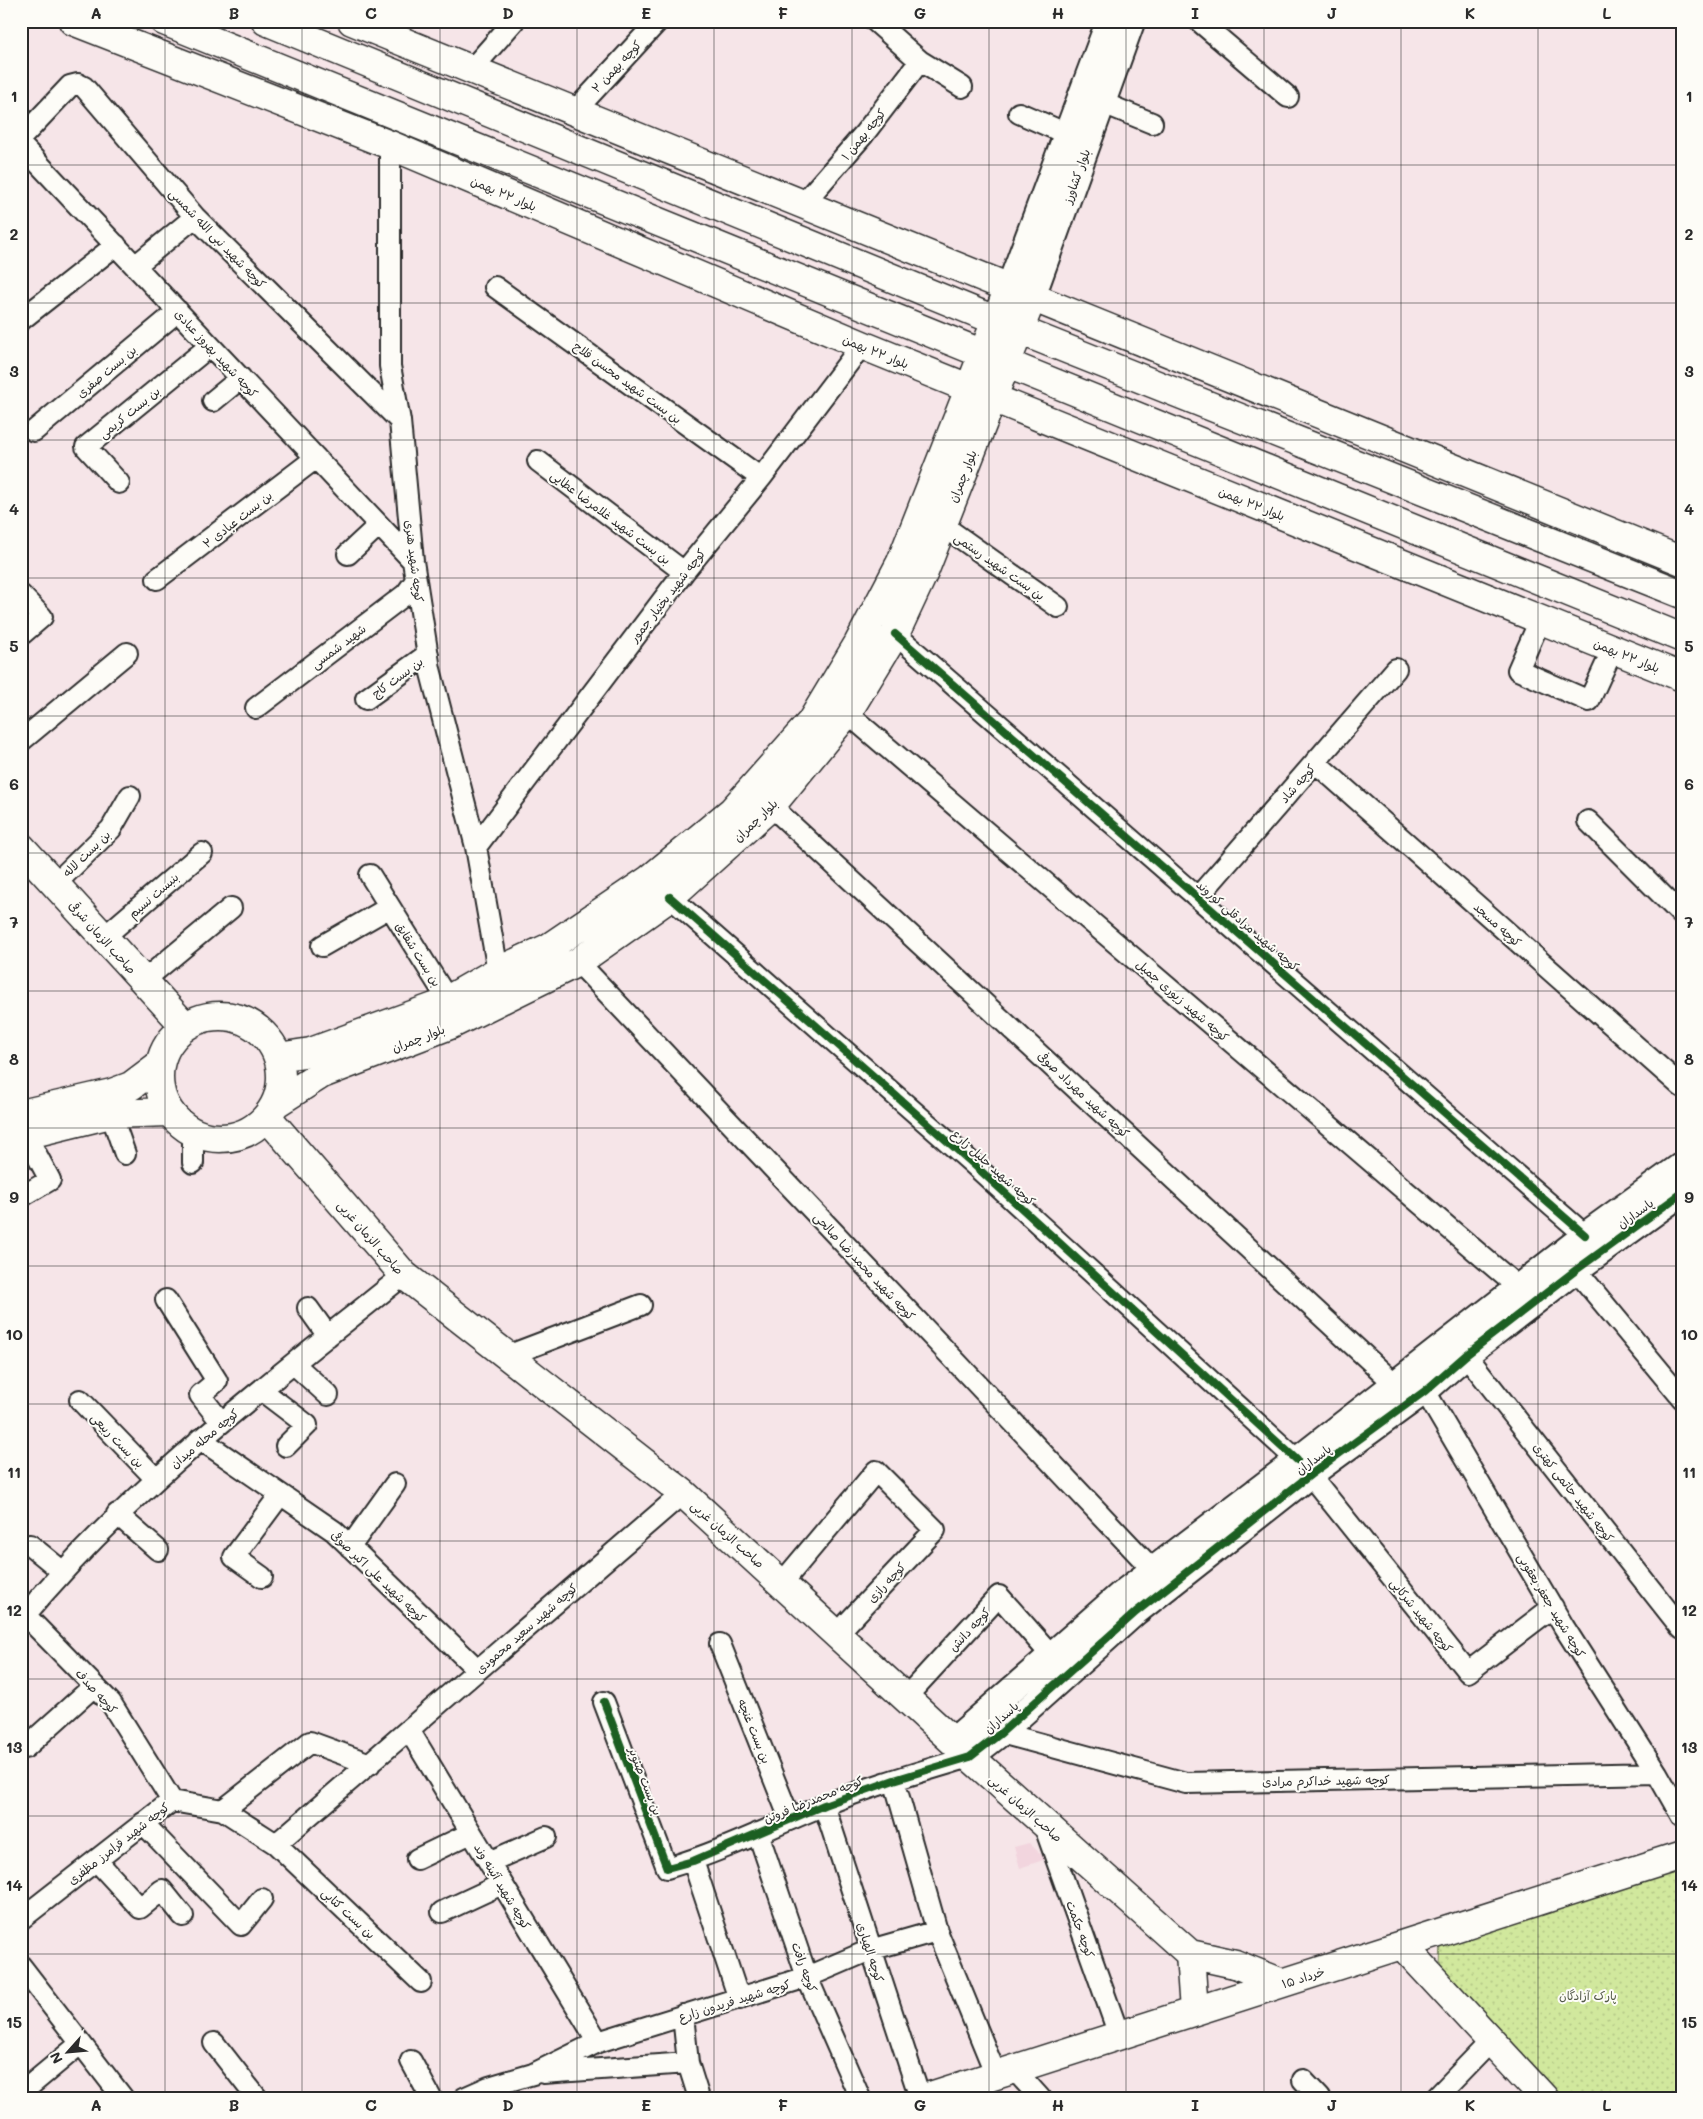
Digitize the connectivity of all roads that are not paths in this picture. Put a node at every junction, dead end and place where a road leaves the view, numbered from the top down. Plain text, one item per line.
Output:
1 (72, 21) edge
2 (164, 21) edge
3 (266, 21) edge
4 (514, 21) edge
5 (658, 21) edge
6 (875, 21) edge
7 (1109, 21) edge
8 (1132, 21) edge
9 (1199, 21) edge
10 (366, 24) edge
11 (920, 61) junction
12 (471, 70) junction
13 (962, 87) dead end
14 (1288, 96) dead end
15 (1103, 103) junction
16 (574, 112) junction
17 (1020, 113) dead end
18 (1152, 123) dead end
19 (1067, 134) junction
20 (21, 138) edge
21 (390, 144) junction
22 (21, 145) edge
23 (802, 204) junction
24 (195, 217) junction
25 (116, 245) junction
26 (135, 266) junction
27 (495, 287) dead end
28 (1020, 293) junction
29 (178, 311) junction
30 (21, 320) edge
31 (1008, 325) junction
32 (862, 345) junction
33 (210, 346) junction
34 (995, 360) junction
35 (241, 378) junction
36 (982, 394) junction
37 (213, 401) dead end
38 (400, 420) junction
39 (34, 431) dead end
40 (316, 458) junction
41 (538, 461) dead end
42 (761, 478) junction
43 (119, 483) dead end
44 (379, 525) junction
45 (942, 525) junction
46 (348, 554) dead end
47 (1682, 561) edge
48 (415, 570) junction
49 (684, 572) junction
50 (157, 580) dead end
51 (1682, 594) edge
52 (21, 595) edge
53 (1058, 607) dead end
54 (1540, 620) junction
55 (895, 634) junction
56 (21, 635) edge
57 (1682, 638) edge
58 (1613, 649) junction
59 (127, 654) dead end
60 (428, 654) junction
61 (1396, 668) dead end
62 (1682, 677) edge
63 (366, 699) dead end
64 (256, 708) dead end
65 (847, 713) junction
66 (21, 740) edge
67 (1315, 762) junction
68 (130, 796) dead end
69 (771, 806) junction
70 (1588, 821) dead end
71 (21, 847) edge
72 (476, 847) junction
73 (202, 853) dead end
74 (370, 875) dead end
75 (54, 884) junction
76 (670, 897) junction
77 (1198, 897) junction
78 (390, 907) junction
79 (231, 908) dead end
80 (1682, 915) edge
81 (104, 937) junction
82 (322, 946) dead end
83 (578, 962) junction
84 (498, 971) junction
85 (143, 981) junction
86 (448, 1000) junction
87 (185, 1026) junction
88 (278, 1057) junction
89 (159, 1066) junction
90 (1682, 1087) edge
91 (271, 1110) junction
92 (169, 1112) junction
93 (111, 1114) junction
94 (23, 1129) edge
95 (193, 1133) junction
96 (126, 1154) dead end
97 (193, 1163) dead end
98 (1682, 1164) edge
99 (1682, 1193) edge
100 (21, 1197) edge
101 (1585, 1235) junction
102 (1576, 1270) junction
103 (404, 1275) junction
104 (1519, 1288) junction
105 (166, 1300) dead end
106 (641, 1304) dead end
107 (308, 1308) dead end
108 (328, 1336) junction
109 (1466, 1354) junction
110 (507, 1356) junction
111 (294, 1364) junction
112 (1395, 1384) junction
113 (262, 1390) junction
114 (1425, 1391) junction
115 (328, 1395) dead end
116 (1682, 1398) edge
117 (80, 1400) dead end
118 (221, 1422) junction
119 (200, 1439) junction
120 (286, 1446) dead end
121 (1304, 1467) junction
122 (156, 1479) junction
123 (395, 1484) dead end
124 (683, 1493) junction
125 (280, 1494) junction
126 (117, 1514) junction
127 (30, 1545) dead end
128 (350, 1547) junction
129 (158, 1550) dead end
130 (1152, 1570) junction
131 (62, 1571) junction
132 (262, 1577) dead end
133 (782, 1583) junction
134 (1553, 1608) junction
135 (23, 1618) edge
136 (1682, 1629) edge
137 (837, 1634) junction
138 (720, 1644) dead end
139 (1051, 1656) junction
140 (478, 1670) junction
141 (94, 1686) junction
142 (906, 1697) junction
143 (604, 1702) dead end
144 (409, 1730) junction
145 (1001, 1733) junction
146 (25, 1748) dead end
147 (962, 1749) junction
148 (370, 1764) junction
149 (1657, 1773) junction
150 (894, 1780) junction
151 (172, 1801) junction
152 (824, 1805) junction
153 (223, 1810) junction
154 (1682, 1818) edge
155 (790, 1819) junction
156 (143, 1823) junction
157 (1043, 1823) junction
158 (472, 1833) junction
159 (758, 1833) junction
160 (546, 1837) dead end
161 (276, 1844) junction
162 (1682, 1855) edge
163 (417, 1859) dead end
164 (96, 1860) junction
165 (693, 1861) junction
166 (489, 1862) junction
167 (667, 1868) joint
168 (502, 1884) junction
169 (262, 1900) dead end
170 (442, 1912) dead end
171 (183, 1916) dead end
172 (21, 1919) edge
173 (937, 1931) junction
174 (1402, 1945) junction
175 (870, 1950) junction
176 (1190, 1954) junction
177 (21, 1966) edge
178 (808, 1978) junction
179 (421, 1982) dead end
180 (1282, 1983) junction
181 (739, 1999) junction
182 (1194, 2012) junction
183 (683, 2015) junction
184 (1119, 2036) junction
185 (1491, 2040) junction
186 (598, 2042) junction
187 (214, 2043) dead end
188 (80, 2044) junction
189 (412, 2061) dead end
190 (688, 2062) junction
191 (1005, 2072) junction
192 (533, 2074) junction
193 (1303, 2080) dead end
194 (21, 2092) edge
195 (491, 2092) edge
196 (122, 2098) edge
197 (257, 2098) edge
198 (430, 2098) edge
199 (464, 2098) edge
200 (699, 2098) edge
201 (860, 2098) edge
202 (920, 2098) edge
203 (924, 2098) edge
204 (1040, 2098) edge
205 (1320, 2098) edge
206 (1436, 2098) edge
207 (1544, 2098) edge

1 - 21 main road, بلوار ۲۲ بهمن
2 - 34 main road
3 - 31 main road
4 - 12 street
5 - 16 street, کوچه بهمن ۲
6 - 11 street
7 - 19 street, بلوار کشاورز
8 - 15 street, بلوار کشاورز
9 - 14 street
10 - 12 main road
11 - 13 street
11 - 23 street, کوچه بهمن ۱
12 - 16 main road
15 - 18 street
15 - 28 street, بلوار کشاورز
16 - 23 main road
17 - 19 street
19 - 28 street, بلوار کشاورز
20 - 24 street, کوچه شهید نبی الله شمسی
21 - 32 main road, بلوار ۲۲ بهمن
21 - 38 street, کوچه شهید هنری
22 - 25 street, کوچه شهید بهروز عبادی
23 - 28 main road
24 - 26 street
24 - 38 street, کوچه شهید نبی الله شمسی
25 - 26 street, کوچه شهید بهروز عبادی
25 - 30 street
26 - 29 street, کوچه شهید بهروز عبادی
27 - 42 street, بن بست شهید محسن فلاح
28 - 31 main road, بلوار کشاورز
28 - 47 main road
29 - 33 street, کوچه شهید بهروز عبادی
29 - 39 street, بن بست صفری
31 - 34 main road, بلوار چمران
31 - 51 main road
32 - 36 main road, بلوار ۲۲ بهمن
32 - 42 street, کوچه شهید بختیار جمور
33 - 35 street, کوچه شهید بهروز عبادی
33 - 43 street, بن بست کریمی
34 - 36 main road, بلوار چمران
34 - 57 main road
35 - 37 street
35 - 40 street, کوچه شهید بهروز عبادی
36 - 45 main road, بلوار چمران
36 - 54 main road, بلوار ۲۲ بهمن
36 - 84 main road, بلوار چمران
38 - 48 street, کوچه شهید هنری
40 - 44 street, کوچه شهید بهروز عبادی
40 - 50 street, بن بست عبادی ۲
41 - 49 street, بن بست شهید غلامرضا عطایی
42 - 49 street, کوچه شهید بختیار جمور
44 - 46 street
44 - 48 street, کوچه شهید بهروز عبادی
45 - 53 street, بن بست شهید رستمی
45 - 55 main road, بلوار چمران
48 - 60 street, کوچه شهید هنری
48 - 64 street, شهید شمسی
49 - 72 street, کوچه شهید بختیار جمور
52 - 56 street
54 - 58 main road, بلوار ۲۲ بهمن
54 - 58 street
55 - 65 main road, بلوار چمران
55 - 77 street, کوچه شهید مرادقلی کوروند
58 - 62 main road, بلوار ۲۲ بهمن
59 - 66 street
60 - 63 street, بن بست کاج
60 - 72 street, کوچه شهید هنری
61 - 67 street, کوچه شاد
65 - 69 main road, بلوار چمران
65 - 104 street, کوچه شهید زیوری جمیل
67 - 77 street, کوچه شاد
67 - 90 street, کوچه مسجد
68 - 75 street, بن بست لاله
69 - 76 main road, بلوار چمران
69 - 112 street, کوچه شهید مهرداد صوفی
70 - 80 street
71 - 75 main road, صاحب الزمان شرقی
72 - 84 street, کوچه شهید هنری
73 - 81 street, بنبست نسیم
74 - 78 street, بن بست شقایق
75 - 81 main road, صاحب الزمان شرقی
76 - 83 main road, بلوار چمران
76 - 121 street, کوچه شهید جلیل زارع
77 - 101 street, کوچه شهید مرادقلی کوروند
78 - 82 street, بن بست شقایق
78 - 86 street, بن بست شقایق
79 - 85 street
81 - 85 main road, صاحب الزمان شرقی
83 - 91 main road, بلوار چمران
83 - 130 street, کوچه شهید محمدرضا صالحی
84 - 86 main road, بلوار چمران
85 - 87 main road, صاحب الزمان شرقی
86 - 88 main road, بلوار چمران
87 - 88 main road
87 - 89 main road
88 - 91 main road
89 - 92 main road
89 - 94 main road
91 - 95 main road
91 - 103 main road, صاحب الزمان غربی
92 - 93 main road
92 - 95 main road
93 - 94 main road
93 - 96 street
94 - 100 street
95 - 97 street
98 - 101 street, پاسداران
99 - 102 street, پاسداران
101 - 104 street, پاسداران
102 - 109 street, پاسداران
102 - 116 street
103 - 108 street, کوچه محله میدان
103 - 110 main road, صاحب الزمان غربی
104 - 112 street, پاسداران
105 - 118 street
106 - 110 street
107 - 108 street
108 - 111 street, کوچه محله میدان
109 - 114 street, پاسداران
109 - 136 street, کوچه شهید حاتمی کهتری
110 - 124 main road, صاحب الزمان غربی
111 - 113 street, کوچه محله میدان
111 - 115 street
112 - 121 street, پاسداران
113 - 118 street, کوچه محله میدان
113 - 120 street
114 - 121 street, پاسداران
114 - 134 street, کوچه شهید جعفر یعقوبی
117 - 122 street, بن بست ربیعی
118 - 119 street, کوچه محله میدان
119 - 122 street, کوچه محله میدان
119 - 125 street, کوچه شهید علی اکبر صوفی
121 - 130 street, پاسداران
121 - 134 street, کوچه شهید شرکایی
121 - 145 street, پاسداران
122 - 126 street, کوچه محله میدان
123 - 128 street
124 - 133 main road, صاحب الزمان غربی
124 - 140 street, کوچه شهید سعید محمودی
125 - 128 street, کوچه شهید علی اکبر صوفی
125 - 132 street
126 - 129 street
126 - 131 street, کوچه محله میدان
127 - 131 street
128 - 140 street, کوچه شهید علی اکبر صوفی
130 - 139 street, پاسداران
131 - 135 street, کوچه محله میدان
133 - 137 main road, صاحب الزمان غربی
133 - 137 street, کوچه رازی
134 - 149 street, کوچه شهید جعفر یعقوبی
135 - 141 street, کوچه صدف
137 - 142 main road, صاحب الزمان غربی
138 - 155 street, بن بست غنچه
139 - 142 street, کوچه دانش
139 - 147 street, پاسداران
140 - 144 street, کوچه شهید سعید محمودی
141 - 146 street
141 - 151 street, کوچه صدف
142 - 147 main road, صاحب الزمان غربی
143 - 167 street, بن بست صنوبر
144 - 148 street, کوچه شهید سعید محمودی
144 - 158 street, کوچه شهید آئینه وند
145 - 147 street, پاسداران
145 - 149 street, کوچه شهید خداکرم مرادی
147 - 150 street, کوچه محمدرضا فروتن
147 - 157 main road, صاحب الزمان غربی
148 - 153 street
148 - 161 street, کوچه شهید سعید محمودی
149 - 154 street, کوچه شهید جعفر یعقوبی
150 - 152 street, کوچه محمدرضا فروتن
150 - 173 street
151 - 153 street, کوچه شهید فرامرز مظفری
151 - 156 street, کوچه شهید فرامرز مظفری
152 - 155 street, کوچه محمدرضا فروتن
152 - 175 street, کوچه الهیاری
153 - 161 street, کوچه شهید فرامرز مظفری
155 - 159 street, کوچه محمدرضا فروتن
156 - 164 street, کوچه شهید فرامرز مظفری
156 - 169 street
157 - 176 main road, صاحب الزمان غربی
157 - 184 street, کوچه حکمت
158 - 163 street
158 - 166 street, کوچه شهید آئینه وند
159 - 165 street, کوچه محمدرضا فروتن
159 - 178 street, کوچه رافت
160 - 166 street
161 - 179 street, بن بست کتابی
162 - 174 main road, ۱۵ خرداد
164 - 171 street
164 - 172 street, کوچه شهید فرامرز مظفری
165 - 167 street, کوچه محمدرضا فروتن
165 - 181 street
166 - 168 street, کوچه شهید آئینه وند
168 - 170 street
168 - 186 street, کوچه شهید آئینه وند
173 - 175 street, کوچه شهید فریدون زارع
173 - 191 street
174 - 180 main road, ۱۵ خرداد
174 - 185 main road
175 - 178 street, کوچه شهید فریدون زارع
175 - 202 street, کوچه الهیاری
176 - 180 main road
176 - 182 main road
177 - 188 street
178 - 181 street, کوچه شهید فریدون زارع
178 - 201 street, کوچه رافت
180 - 182 main road, ۱۵ خرداد
181 - 183 street, کوچه شهید فریدون زارع
182 - 184 main road, ۱۵ خرداد
183 - 186 street, کوچه شهید فریدون زارع
183 - 190 street
184 - 191 main road, ۱۵ خرداد
185 - 206 street
185 - 207 main road
186 - 192 street, کوچه شهید فریدون زارع
187 - 197 street
188 - 194 street
188 - 196 street
189 - 198 street
190 - 192 street, کوچه شهید فریدون زارع
190 - 200 street
191 - 203 main road, ۱۵ خرداد
191 - 204 street
192 - 195 street, کوچه شهید فریدون زارع
193 - 205 street
195 - 199 street, کوچه شهید فریدون زارع

